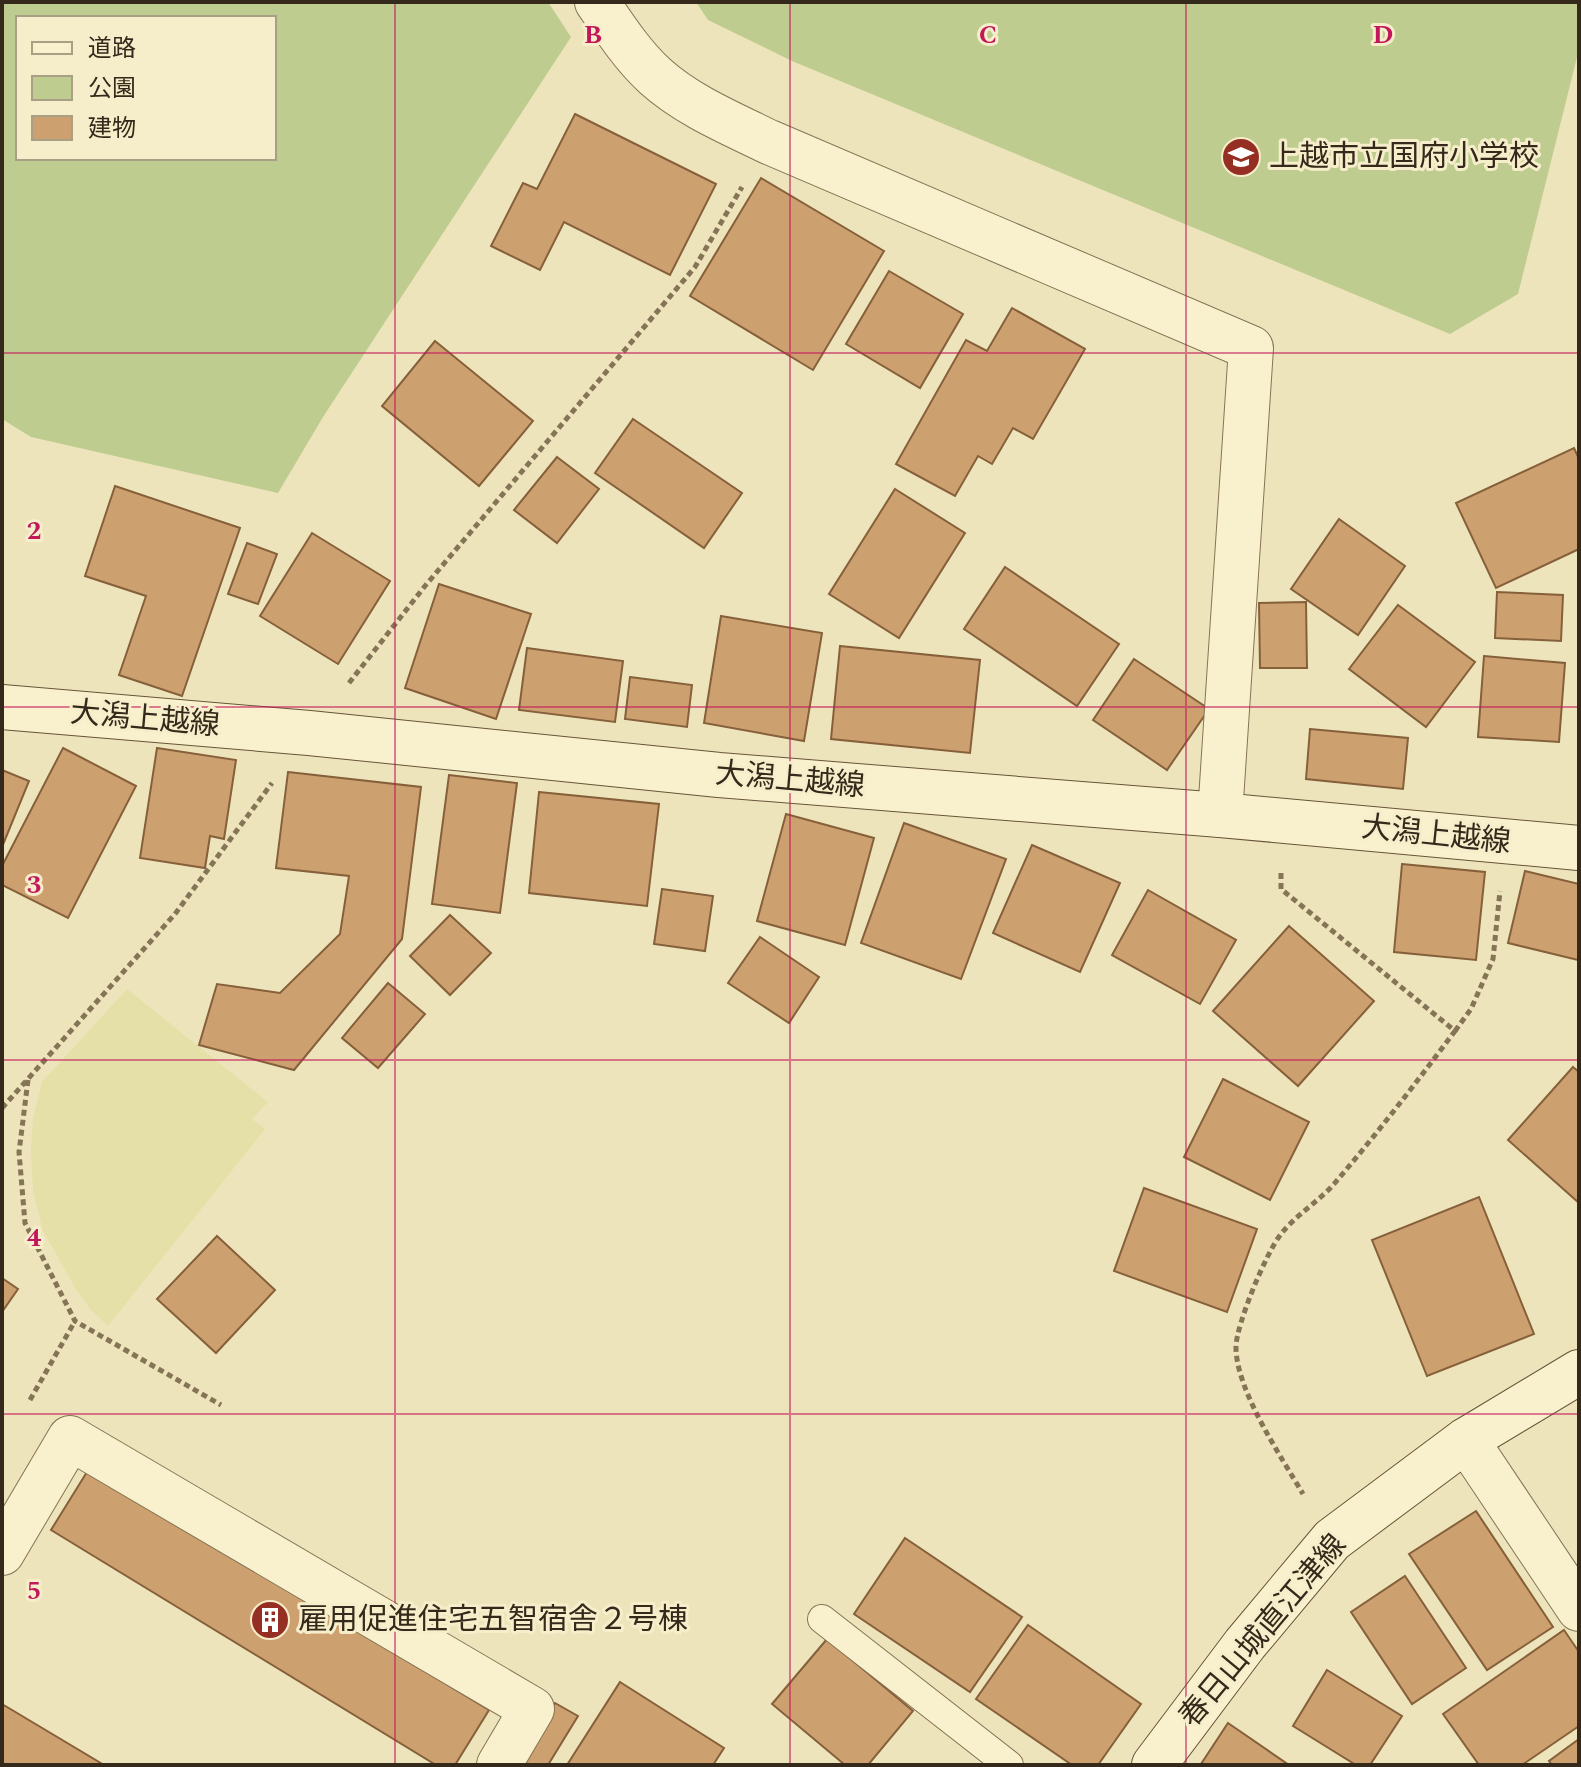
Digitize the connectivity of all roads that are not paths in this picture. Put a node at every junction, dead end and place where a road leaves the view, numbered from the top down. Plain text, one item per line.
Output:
1 (597, 2) edge
2 (2, 707) edge
3 (1220, 815) junction
4 (1579, 848) edge
5 (1579, 1372) edge
6 (1466, 1440) junction
7 (2, 1553) edge
8 (1579, 1609) edge
9 (822, 1619) dead end
10 (499, 1765) edge
11 (1009, 1765) edge
12 (1154, 1765) edge

1 - 3 main road
2 - 3 main road, 大潟上越線
3 - 4 main road, 大潟上越線
5 - 6 main road, 春日山城直江津線
6 - 8 main road
6 - 12 main road, 春日山城直江津線
7 - 10 main road
9 - 11 lane

